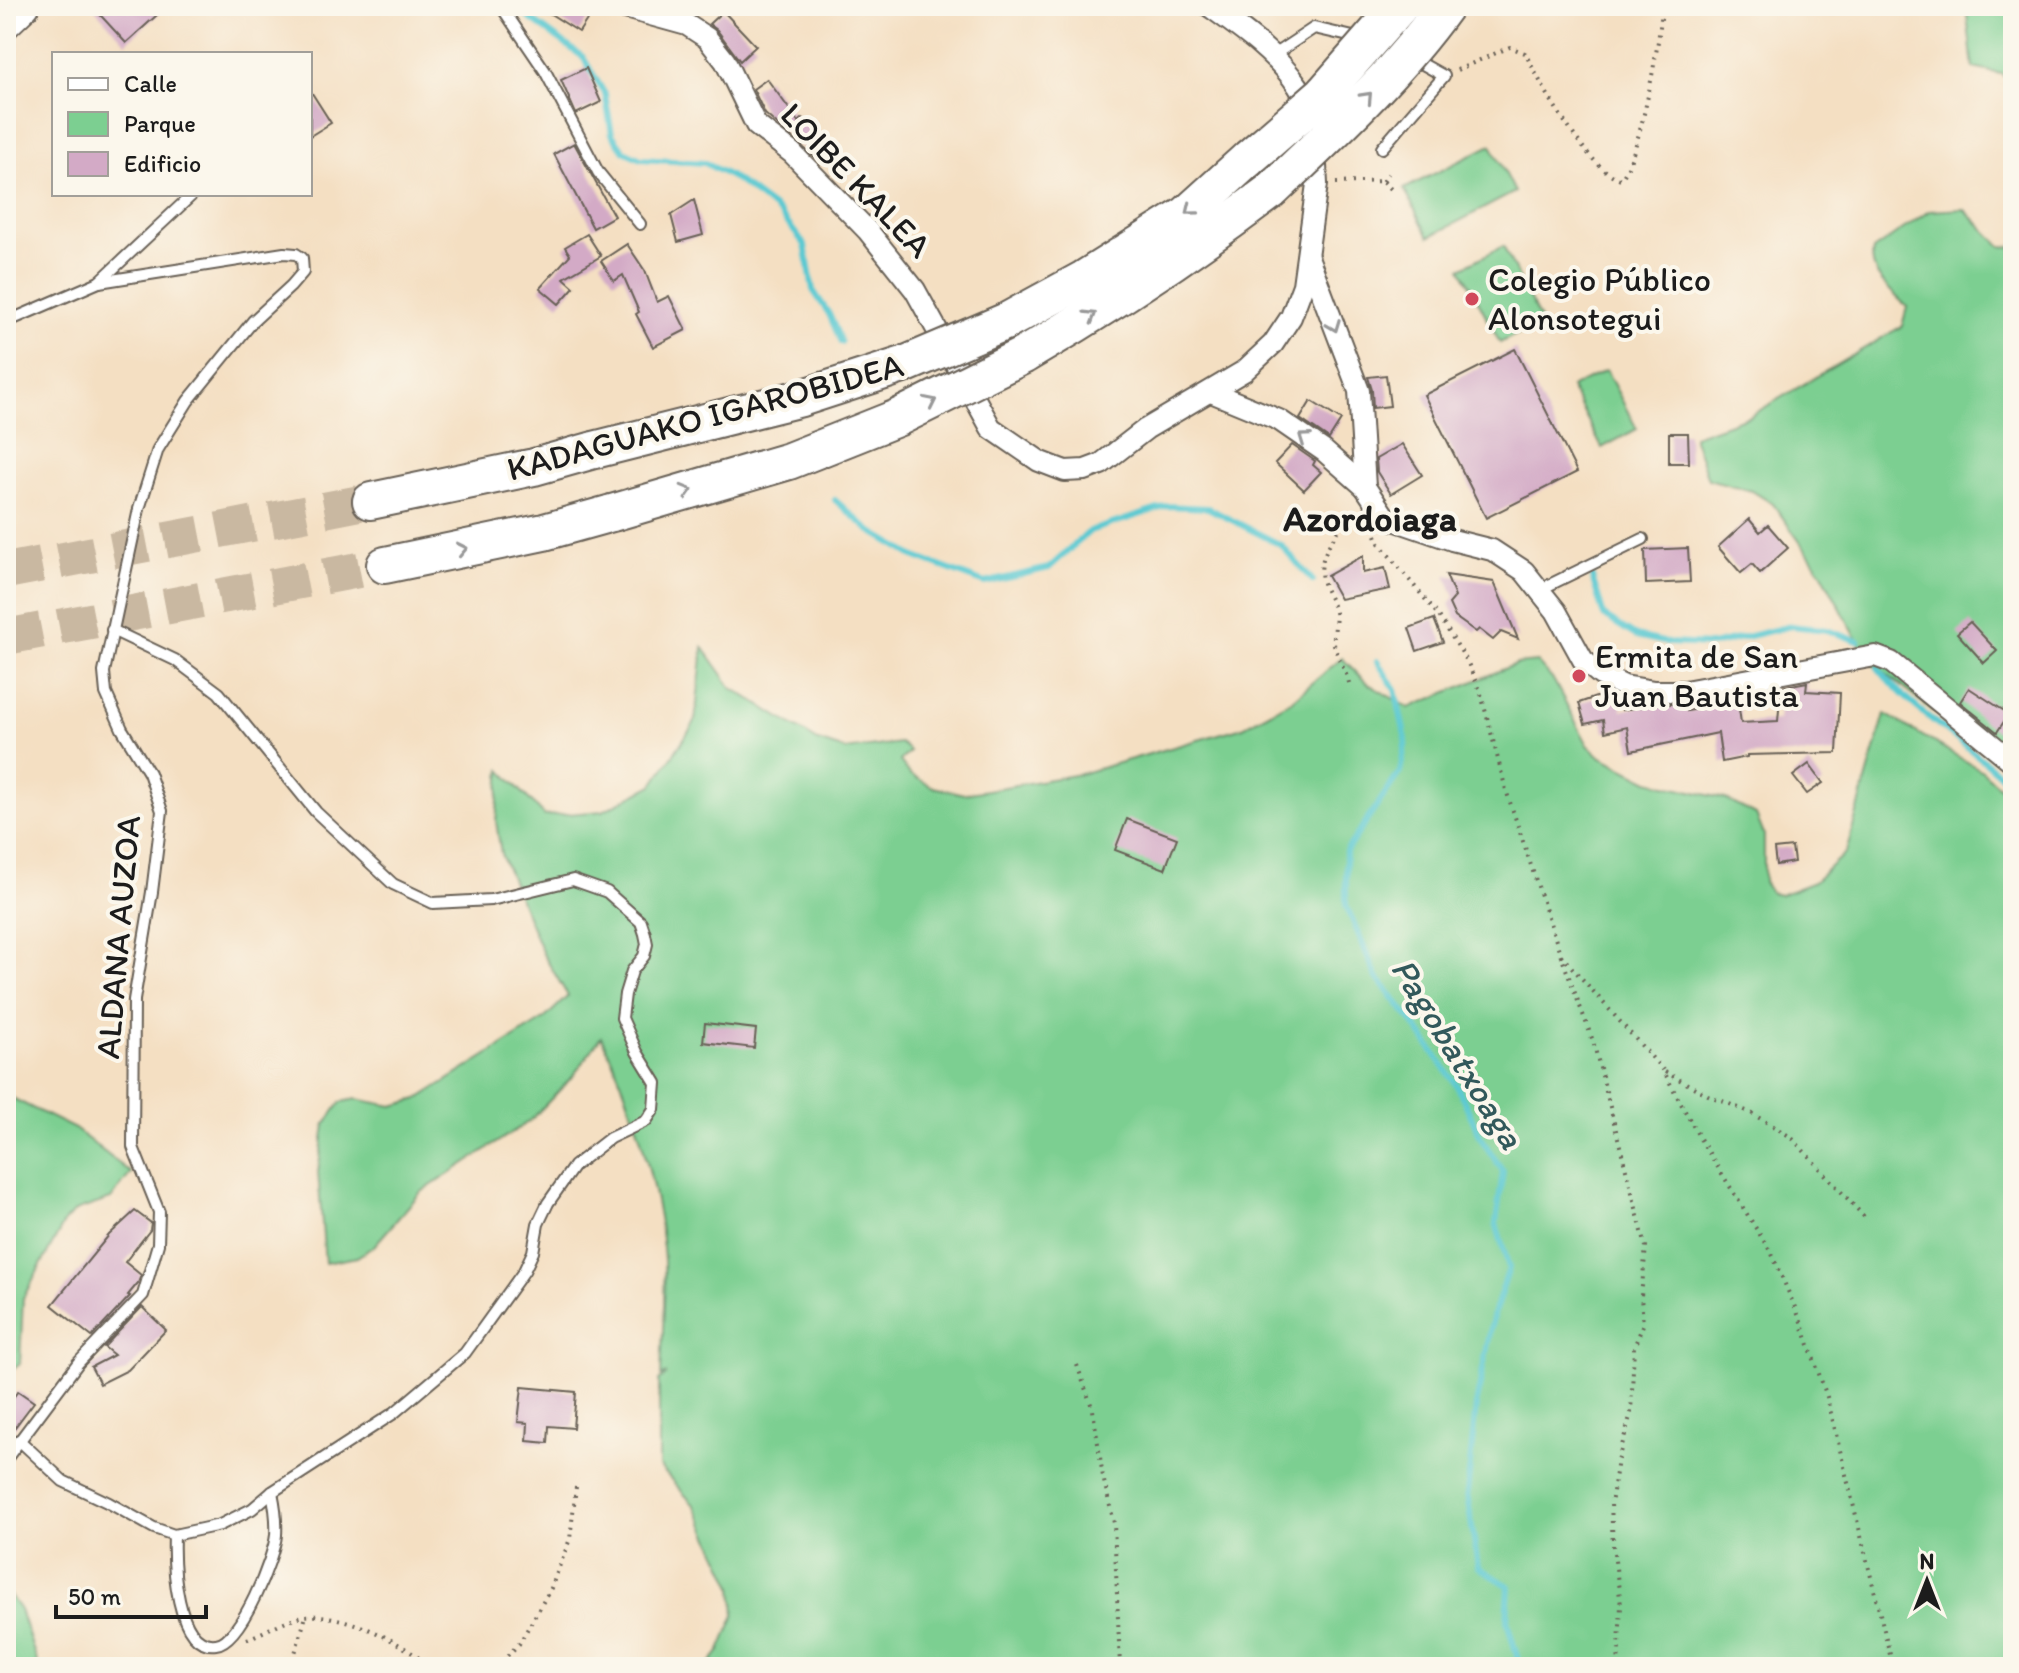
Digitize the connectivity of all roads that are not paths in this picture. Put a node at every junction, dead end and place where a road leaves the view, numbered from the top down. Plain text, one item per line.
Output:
1 (25, 6) edge
2 (501, 6) edge
3 (618, 6) edge
4 (1209, 6) edge
5 (1400, 6) edge
6 (1445, 6) edge
7 (6, 24) edge
8 (1386, 44) dead end
9 (1398, 50) dead end
10 (1271, 57) junction
11 (1382, 148) dead end
12 (191, 196) edge
13 (640, 224) dead end
14 (1306, 253) junction
15 (99, 282) junction
16 (6, 322) edge
17 (1211, 392) junction
18 (1367, 490) junction
19 (371, 501) tunnel mouth
20 (1643, 539) dead end
21 (385, 565) tunnel mouth
22 (1539, 590) junction
23 (112, 630) junction
24 (2013, 762) edge
25 (19, 1440) junction
26 (6, 1459) edge
27 (272, 1492) junction
28 (174, 1535) junction

1 - 7 street
2 - 13 lane
3 - 17 street, LOIBE KALEA
4 - 10 street, LOIBE KALEA
5 -> 19 highway, KADAGUAKO IGAROBIDEA, bridge
21 -> 6 highway, KADAGUAKO IGAROBIDEA, bridge
8 - 10 lane
9 - 11 lane
10 - 14 street, LOIBE KALEA
12 - 15 lane
14 - 17 street, LOIBE KALEA
14 -> 18 street
15 - 16 lane
15 - 23 lane, ALDANA AUZOA
18 -> 17 street
18 - 22 street
20 - 22 lane
22 - 24 street
23 - 25 lane, ALDANA AUZOA
23 - 27 lane
25 - 26 lane, ALDANA AUZOA
25 - 28 lane
27 - 28 lane
27 - 28 lane

